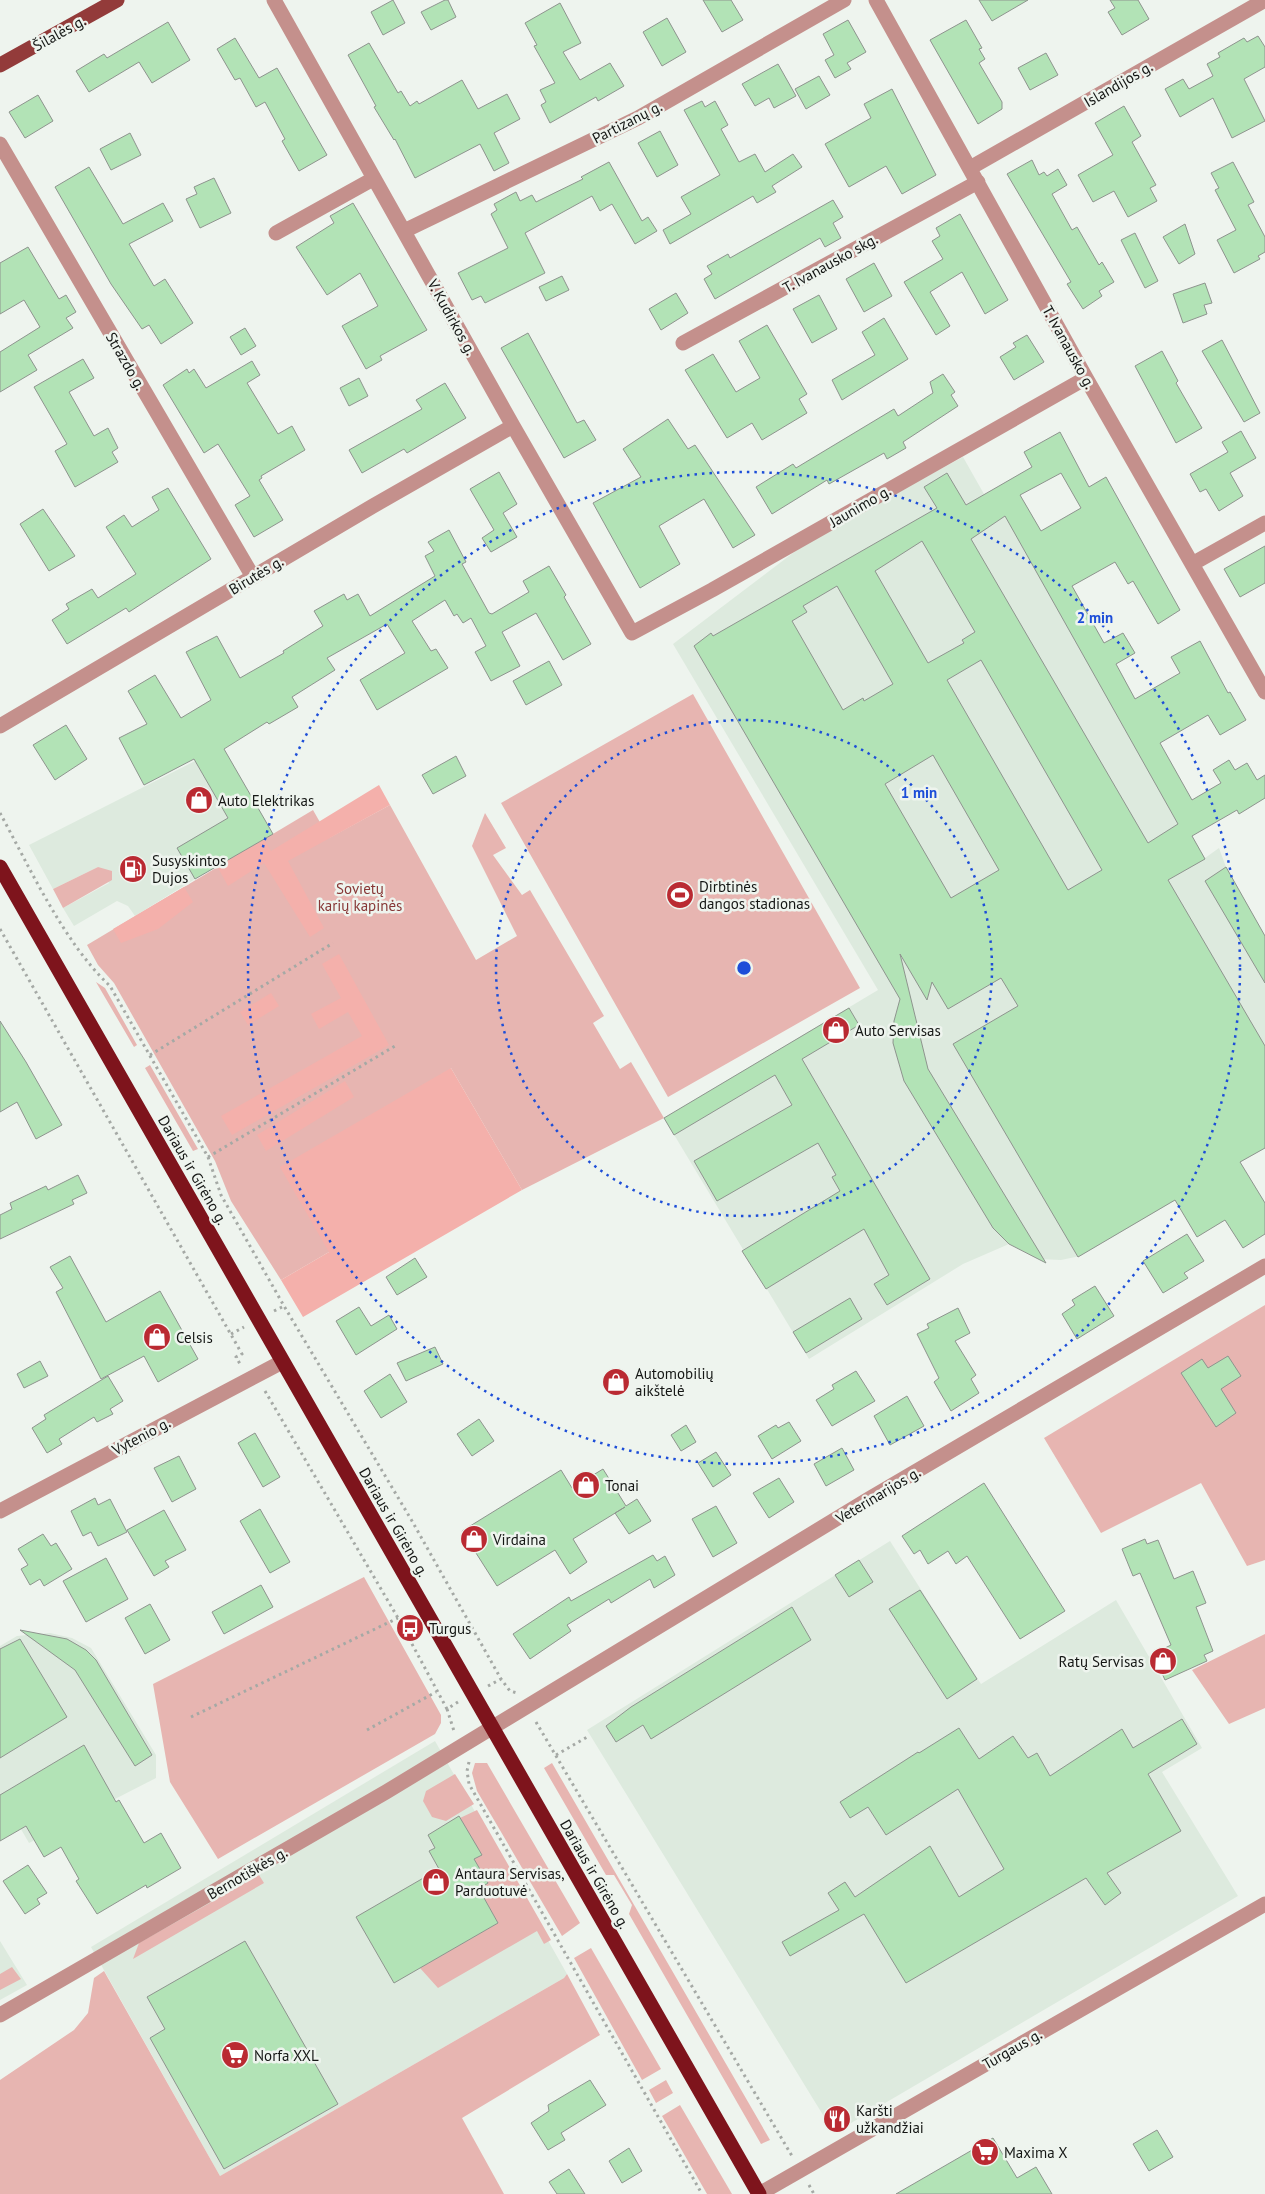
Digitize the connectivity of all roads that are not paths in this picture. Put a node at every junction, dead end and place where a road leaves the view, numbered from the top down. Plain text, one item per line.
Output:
1 (117, 0) edge
2 (274, 0) edge
3 (844, 0) edge
4 (876, 0) edge
5 (1265, 0) edge
6 (0, 65) edge
7 (0, 144) edge
8 (970, 168) junction
9 (373, 179) junction
10 (978, 182) junction
11 (404, 231) junction
12 (276, 233) dead end
13 (683, 344) dead end
14 (1086, 378) junction
15 (512, 426) junction
16 (1265, 523) edge
17 (1192, 564) junction
18 (253, 577) junction
19 (632, 633) joint
20 (1265, 692) edge
21 (0, 726) edge
22 (0, 867) edge
23 (1265, 1266) edge
24 (282, 1362) junction
25 (0, 1511) edge
26 (493, 1728) junction
27 (1265, 1904) edge
28 (0, 2015) edge
29 (759, 2194) edge

1 - 6 main road, Šilalės g.
2 - 9 street, V. Kudirkos g.
3 - 11 street, Partizanų g.
4 - 8 street, T. Ivanausko g.
5 - 8 street, Islandijos g.
7 - 18 street, Strazdo g.
8 - 10 street, T. Ivanausko g.
9 - 11 street, V. Kudirkos g.
9 - 12 street
10 - 13 street, T. Ivanausko skg.
10 - 14 street, T. Ivanausko g.
11 - 15 street, V. Kudirkos g.
14 - 17 street, T. Ivanausko g.
14 - 19 street, Jaunimo g.
15 - 18 street, Birutės g.
15 - 19 street, V. Kudirkos g.
16 - 17 street
17 - 20 street, T. Ivanausko g.
18 - 21 street, Birutės g.
22 - 24 highway, Dariaus ir Girėno g.
23 - 26 street, Veterinarijos g.
24 - 25 street, Vytenio g.
24 - 26 highway, Dariaus ir Girėno g.
26 - 28 street, Bernotiškės g.
26 - 29 highway, Dariaus ir Girėno g.
27 - 29 street, Turgaus g.

